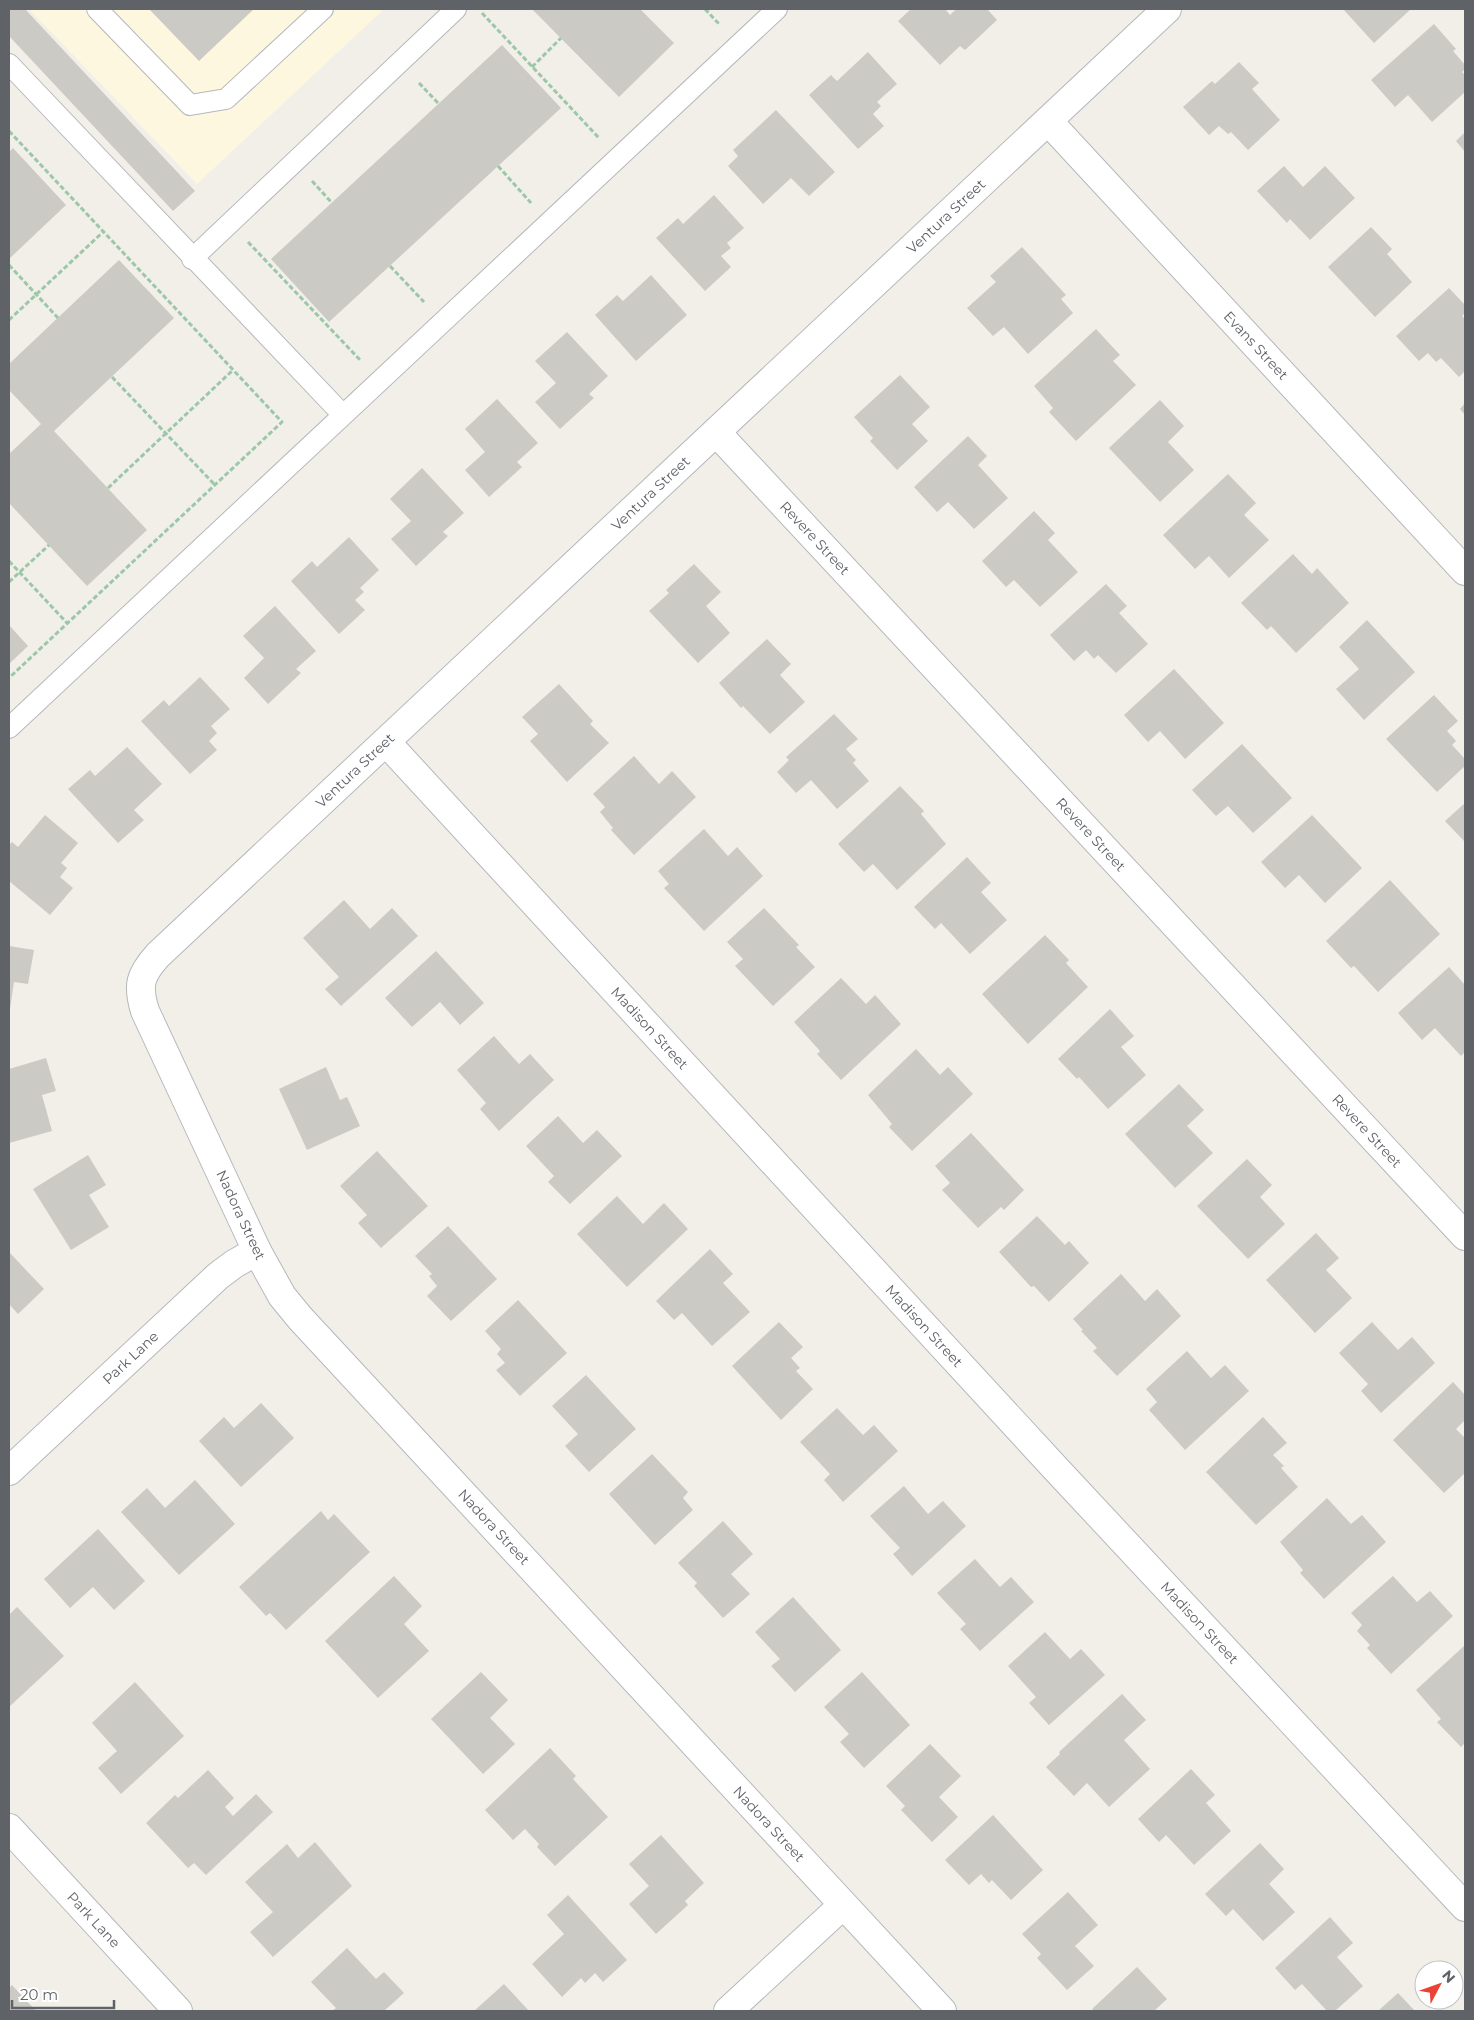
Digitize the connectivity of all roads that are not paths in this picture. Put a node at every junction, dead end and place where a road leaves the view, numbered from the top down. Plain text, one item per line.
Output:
1 (97, 9) edge
2 (323, 9) edge
3 (456, 9) edge
4 (777, 9) edge
5 (1167, 9) edge
6 (9, 64) edge
7 (1048, 121) junction
8 (192, 259) junction
9 (343, 415) junction
10 (716, 432) junction
11 (1465, 571) edge
12 (9, 728) edge
13 (386, 742) junction
14 (141, 982) joint
15 (1465, 1236) edge
16 (257, 1251) junction
17 (9, 1471) edge
18 (9, 1828) edge
19 (843, 1905) junction
20 (1465, 1907) edge
21 (178, 2011) edge
22 (728, 2011) edge
23 (942, 2011) edge

1 - 2 lane
3 - 8 lane
4 - 9 lane
5 - 7 street, Ventura Street
6 - 8 lane
7 - 10 street, Ventura Street
7 - 11 street, Evans Street
8 - 9 lane
9 - 12 lane
10 - 13 street, Ventura Street
10 - 15 street, Revere Street
13 - 14 street, Ventura Street
13 - 20 street, Madison Street
14 - 16 street, Nadora Street
16 - 17 street, Park Lane
16 - 19 street, Nadora Street
18 - 21 street, Park Lane
19 - 22 street
19 - 23 street, Nadora Street

